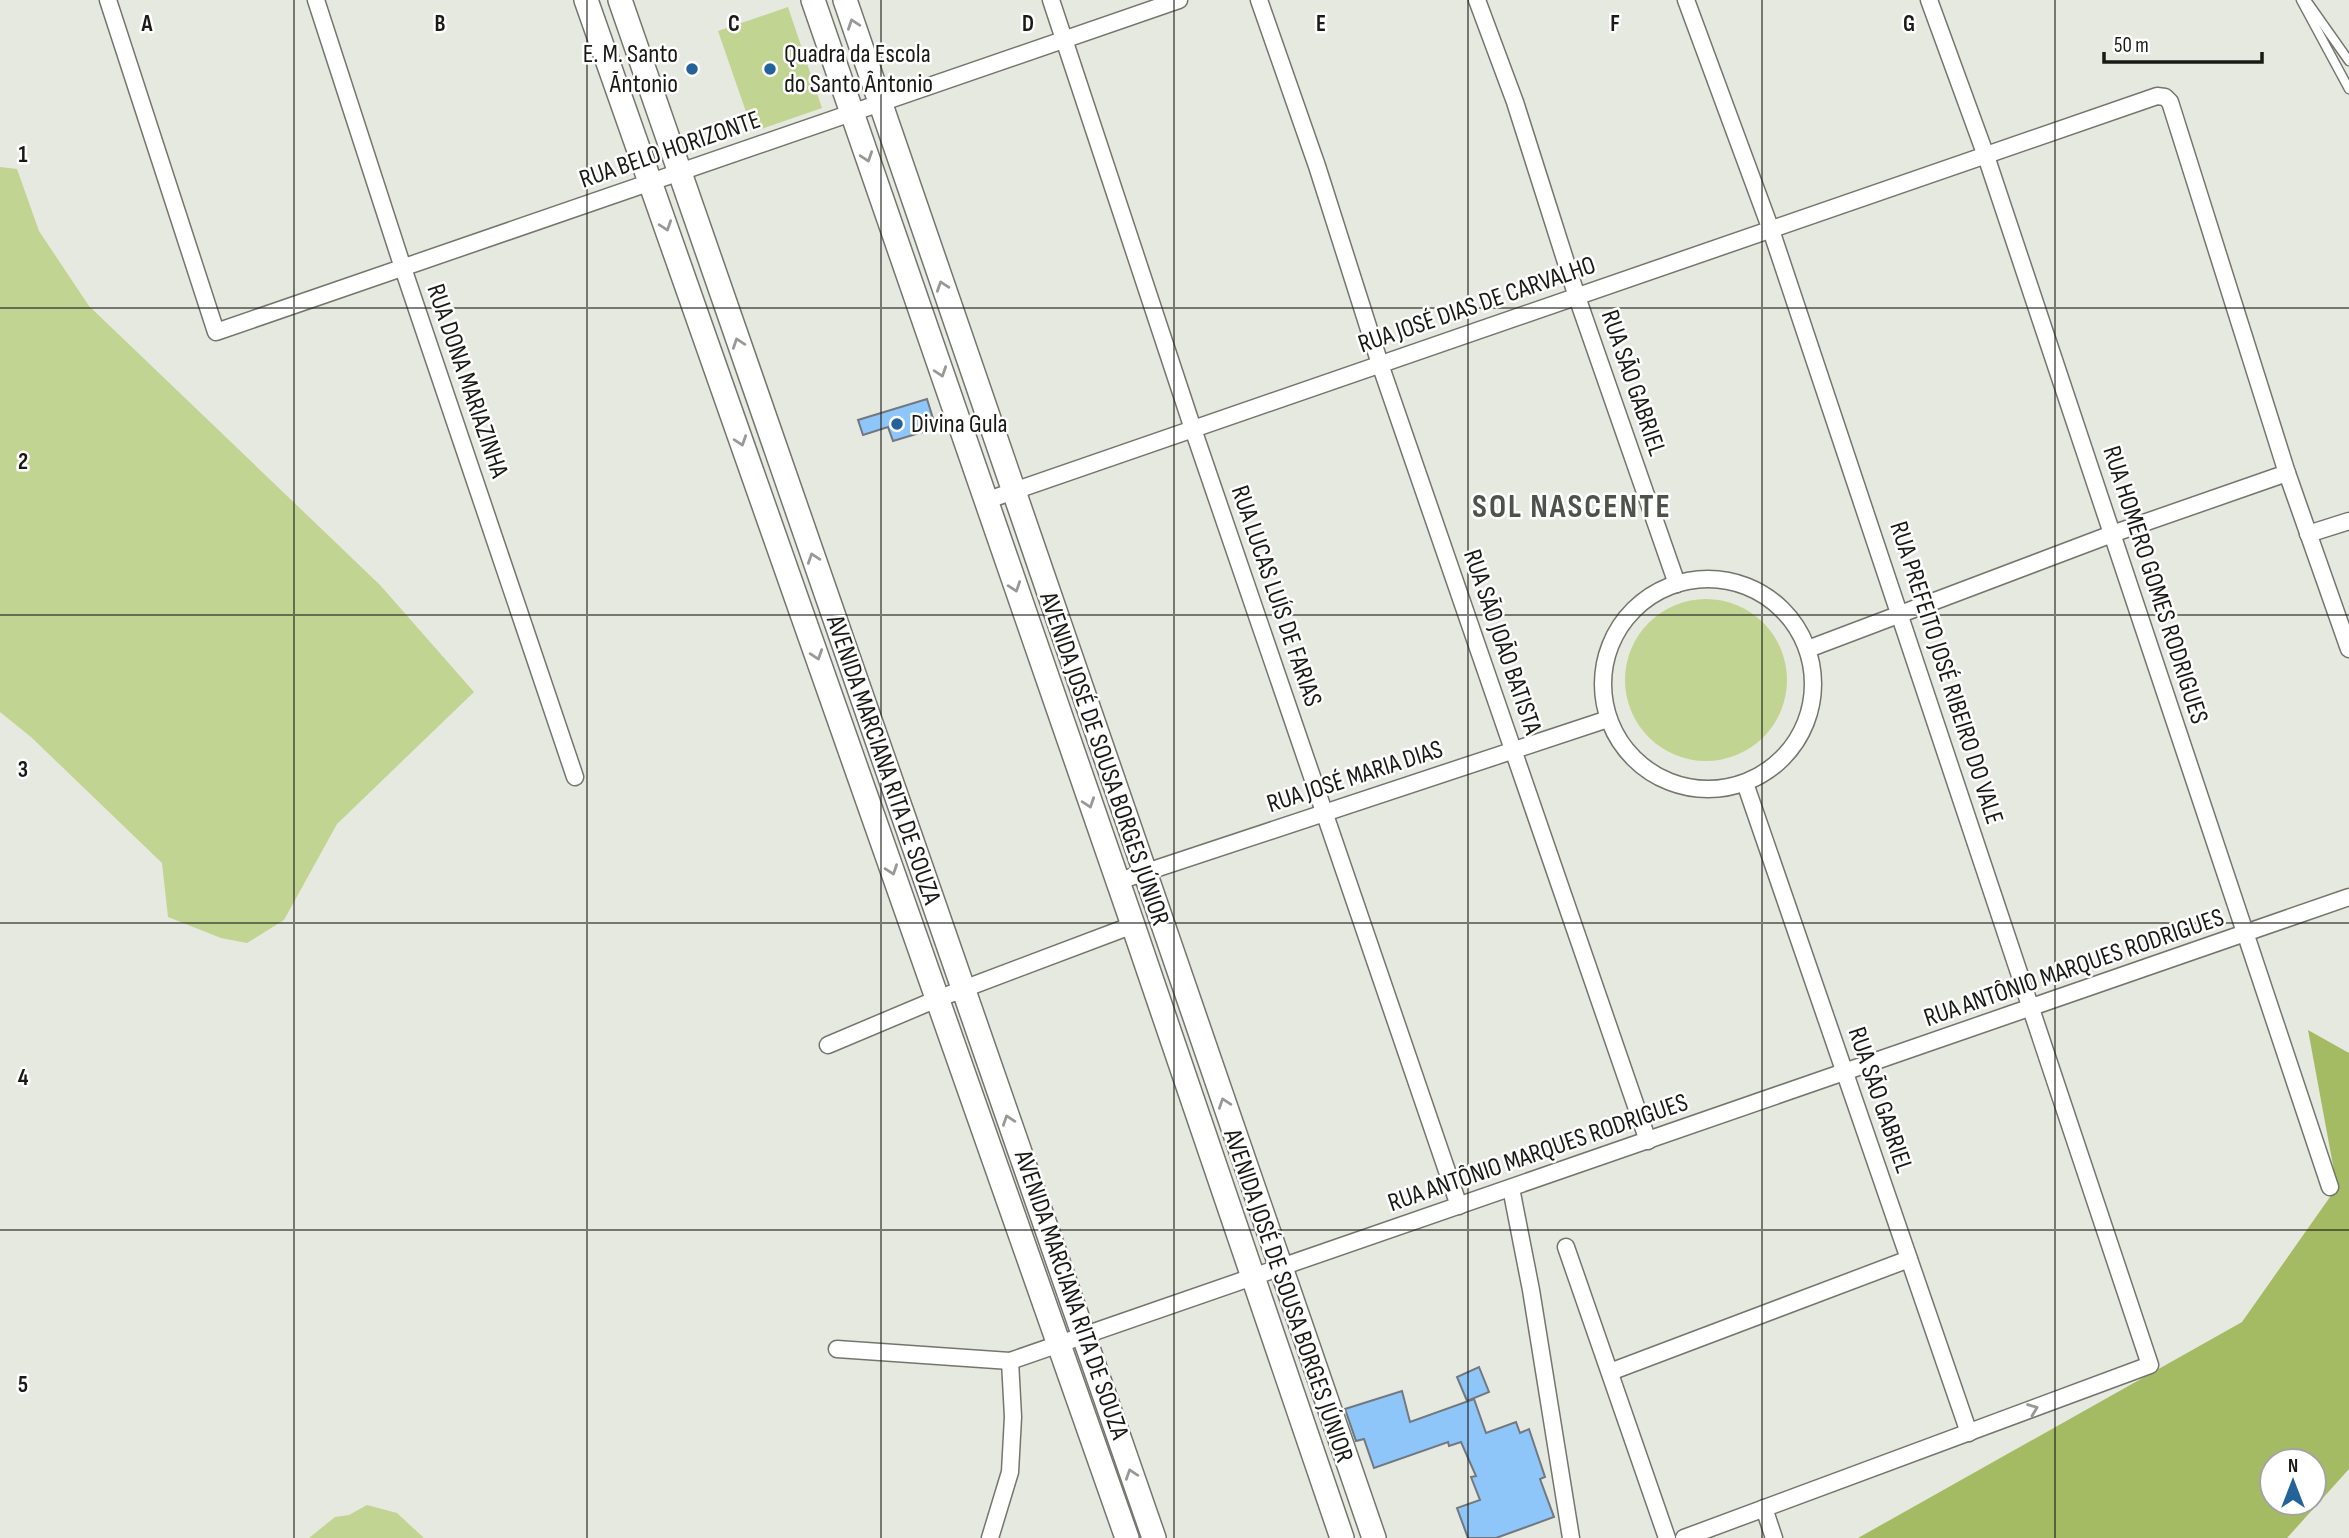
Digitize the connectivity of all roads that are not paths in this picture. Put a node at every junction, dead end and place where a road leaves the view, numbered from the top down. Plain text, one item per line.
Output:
1 (108, 0) edge
2 (316, 0) edge
3 (586, 0) edge
4 (620, 0) edge
5 (813, 0) edge
6 (845, 0) edge
7 (1051, 0) edge
8 (1179, 0) edge
9 (1259, 0) edge
10 (1477, 0) edge
11 (1686, 0) edge
12 (1930, 0) edge
13 (2301, 0) edge
14 (2306, 0) edge
15 (1065, 39) junction
16 (635, 44) junction
17 (606, 56) junction
18 (2349, 61) edge
19 (2349, 89) edge
20 (880, 103) junction
21 (852, 113) junction
22 (1986, 156) junction
23 (679, 173) junction
24 (650, 182) junction
25 (1771, 230) junction
26 (403, 268) junction
27 (1577, 297) junction
28 (1380, 364) junction
29 (1193, 429) junction
30 (2287, 473) junction
31 (1013, 491) junction
32 (985, 500) junction
33 (2349, 521) edge
34 (2112, 534) junction
35 (2308, 534) junction
36 (1677, 584) junction
37 (1900, 614) junction
38 (1808, 649) junction
39 (2349, 649) edge
40 (1608, 719) junction
41 (1513, 751) junction
42 (575, 777) dead end
43 (1745, 783) junction
44 (1325, 813) junction
45 (1145, 873) junction
46 (1116, 883) junction
47 (2349, 897) edge
48 (1133, 925) junction
49 (2246, 934) junction
50 (962, 990) junction
51 (937, 999) junction
52 (2031, 1008) junction
53 (828, 1045) dead end
54 (1845, 1073) junction
55 (1648, 1141) junction
56 (2330, 1187) dead end
57 (1511, 1188) junction
58 (1459, 1206) junction
59 (1566, 1247) dead end
60 (1909, 1259) junction
61 (1281, 1268) junction
62 (1252, 1278) junction
63 (1084, 1336) junction
64 (1059, 1344) junction
65 (837, 1349) dead end
66 (1010, 1362) junction
67 (1609, 1372) junction
68 (1969, 1433) junction
69 (1764, 1508) junction
70 (990, 1538) edge
71 (1127, 1538) edge
72 (1154, 1538) edge
73 (1342, 1538) edge
74 (1374, 1538) edge
75 (1571, 1538) edge
76 (1667, 1538) edge
77 (1684, 1538) edge
78 (1774, 1538) edge

1 - 26 street, RUA BELO HORIZONTE
2 - 26 street, RUA DONA MARIAZINHA
3 - 17 street, AVENIDA MARCIANA RITA DE SOUZA
4 - 16 street, AVENIDA MARCIANA RITA DE SOUZA
5 - 21 street, AVENIDA JOSÉ DE SOUSA BORGES JÚNIOR
20 -> 6 street, AVENIDA JOSÉ DE SOUSA BORGES JÚNIOR
7 - 15 street, RUA LUCAS LUÍS DE FARIAS
8 - 15 street, RUA BELO HORIZONTE
9 - 28 street, RUA SÃO JOÃO BATISTA
10 - 27 street, RUA SÃO GABRIEL
11 - 25 street, RUA PREFEITO JOSÉ RIBEIRO DO VALE
12 - 22 street, RUA HOMERO GOMES RODRIGUES
13 - 19 lane
14 - 18 lane
15 - 20 street, RUA BELO HORIZONTE
15 - 29 street, RUA LUCAS LUÍS DE FARIAS
16 - 17 street
16 - 23 street, AVENIDA MARCIANA RITA DE SOUZA
17 - 24 street, AVENIDA MARCIANA RITA DE SOUZA
20 - 21 street, RUA BELO HORIZONTE
31 -> 20 street, AVENIDA JOSÉ DE SOUSA BORGES JÚNIOR
21 - 23 street, RUA BELO HORIZONTE
21 -> 32 street, AVENIDA JOSÉ DE SOUSA BORGES JÚNIOR
22 - 25 street, RUA JOSÉ DIAS DE CARVALHO
22 - 30 street, RUA JOSÉ DIAS DE CARVALHO
22 - 34 street, RUA HOMERO GOMES RODRIGUES
23 - 24 street, RUA BELO HORIZONTE
50 -> 23 street, AVENIDA MARCIANA RITA DE SOUZA
24 - 26 street, RUA BELO HORIZONTE
24 -> 51 street, AVENIDA MARCIANA RITA DE SOUZA
25 - 27 street, RUA JOSÉ DIAS DE CARVALHO
25 - 37 street, RUA PREFEITO JOSÉ RIBEIRO DO VALE
26 - 42 street, RUA DONA MARIAZINHA
27 - 28 street, RUA JOSÉ DIAS DE CARVALHO
27 - 36 street, RUA SÃO GABRIEL
28 - 29 street, RUA JOSÉ DIAS DE CARVALHO
28 - 41 street, RUA SÃO JOÃO BATISTA
29 - 31 street, RUA JOSÉ DIAS DE CARVALHO
29 - 44 street, RUA LUCAS LUÍS DE FARIAS
30 - 34 street
30 - 35 street, RUA JOSÉ DIAS DE CARVALHO
31 - 32 street, RUA JOSÉ DIAS DE CARVALHO
31 - 45 street, AVENIDA JOSÉ DE SOUSA BORGES JÚNIOR
32 -> 46 street, AVENIDA JOSÉ DE SOUSA BORGES JÚNIOR
33 - 35 street
34 - 37 street
34 - 49 street, RUA HOMERO GOMES RODRIGUES
35 - 39 street, RUA JOSÉ DIAS DE CARVALHO
36 - 38 street
36 - 40 street
37 - 38 street
37 - 52 street, RUA PREFEITO JOSÉ RIBEIRO DO VALE
38 - 43 street
40 - 41 street, RUA JOSÉ MARIA DIAS
40 - 43 street
41 - 44 street, RUA JOSÉ MARIA DIAS
41 - 55 street, RUA SÃO JOÃO BATISTA
43 - 54 street, RUA SÃO GABRIEL
44 - 45 street, RUA JOSÉ MARIA DIAS
44 - 58 street, RUA LUCAS LUÍS DE FARIAS
45 - 46 street, RUA JOSÉ MARIA DIAS
61 -> 45 street, AVENIDA JOSÉ DE SOUSA BORGES JÚNIOR
46 - 48 street, AVENIDA JOSÉ DE SOUSA BORGES JÚNIOR
47 - 49 street, RUA ANTÔNIO MARQUES RODRIGUES
48 - 50 street
48 - 62 street, AVENIDA JOSÉ DE SOUSA BORGES JÚNIOR
49 - 52 street, RUA ANTÔNIO MARQUES RODRIGUES
49 - 56 street, RUA HOMERO GOMES RODRIGUES
50 - 51 street
63 -> 50 street, AVENIDA MARCIANA RITA DE SOUZA
51 - 53 street
51 - 64 street, AVENIDA MARCIANA RITA DE SOUZA
52 - 54 street, RUA ANTÔNIO MARQUES RODRIGUES
68 -> 52 street, RUA PREFEITO JOSÉ RIBEIRO DO VALE
54 - 55 street, RUA ANTÔNIO MARQUES RODRIGUES
54 - 60 street, RUA SÃO GABRIEL
55 - 57 street, RUA ANTÔNIO MARQUES RODRIGUES
57 - 58 street, RUA ANTÔNIO MARQUES RODRIGUES
57 - 75 street
58 - 61 street, RUA ANTÔNIO MARQUES RODRIGUES
59 - 67 street
60 - 67 street
60 - 68 street, RUA SÃO GABRIEL
61 - 62 street, RUA ANTÔNIO MARQUES RODRIGUES
61 - 74 street, AVENIDA JOSÉ DE SOUSA BORGES JÚNIOR
62 - 63 street, RUA ANTÔNIO MARQUES RODRIGUES
62 - 73 street, AVENIDA JOSÉ DE SOUSA BORGES JÚNIOR
63 - 64 street, RUA ANTÔNIO MARQUES RODRIGUES
72 -> 63 street, AVENIDA MARCIANA RITA DE SOUZA
64 - 66 street, RUA ANTÔNIO MARQUES RODRIGUES
64 - 71 street, AVENIDA MARCIANA RITA DE SOUZA
65 - 66 street, RUA ANTÔNIO MARQUES RODRIGUES
66 - 70 street
67 - 76 street
68 - 69 street
69 - 77 street
69 - 78 street

